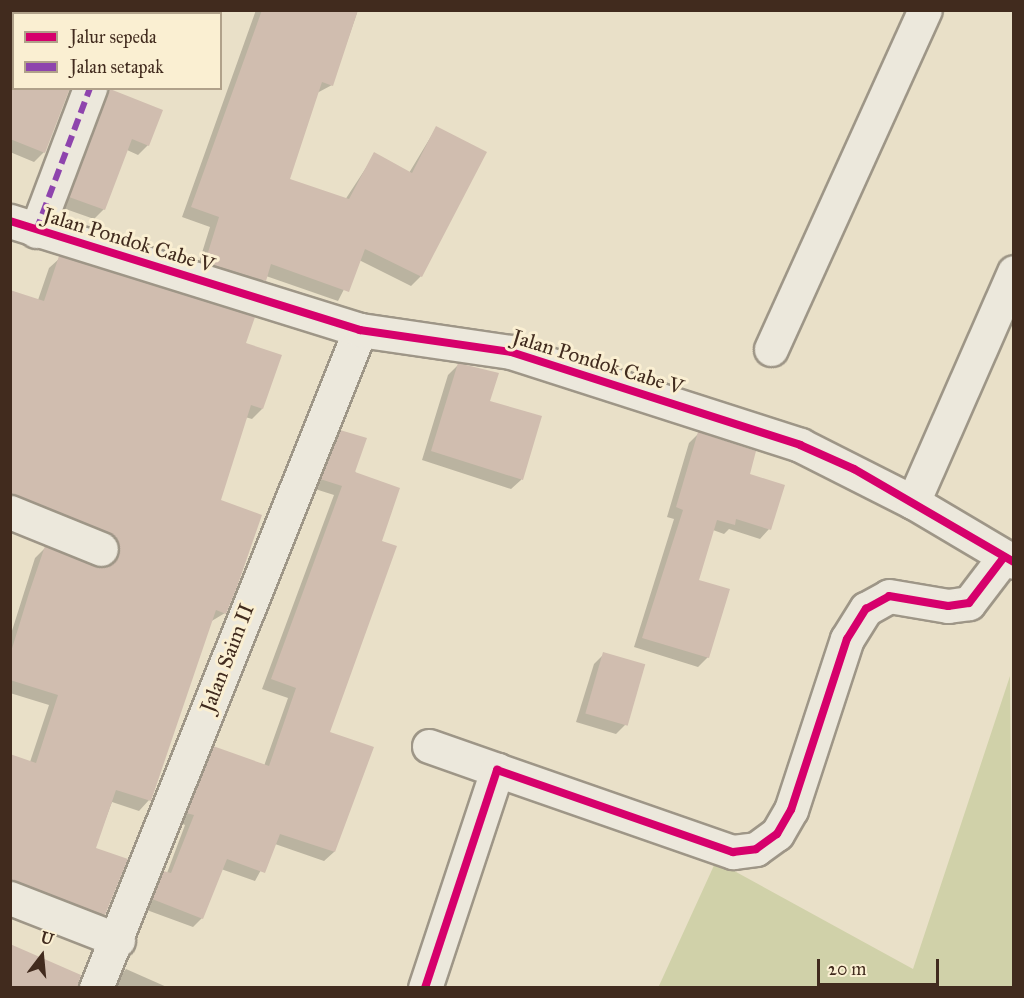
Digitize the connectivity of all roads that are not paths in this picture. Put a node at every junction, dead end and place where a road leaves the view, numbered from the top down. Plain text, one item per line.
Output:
1 (925, 10) edge
2 (89, 90) edge
3 (23, 226) edge
4 (1014, 272) edge
5 (360, 330) junction
6 (771, 349) dead end
7 (913, 502) junction
8 (10, 512) edge
9 (101, 549) dead end
10 (1009, 560) edge
11 (429, 746) dead end
12 (497, 770) junction
13 (10, 898) edge
14 (118, 940) junction
15 (96, 987) edge
16 (425, 987) edge

1 - 6 street
2 - 3 street
3 - 5 street, Jalan Pondok Cabe V
4 - 7 street
5 - 7 street, Jalan Pondok Cabe V
5 - 14 street, Jalan Saim II
7 - 10 street, Jalan Pondok Cabe V
8 - 9 street
10 - 12 street
11 - 12 street
12 - 16 street
13 - 14 street
14 - 15 street, Jalan Saim II

